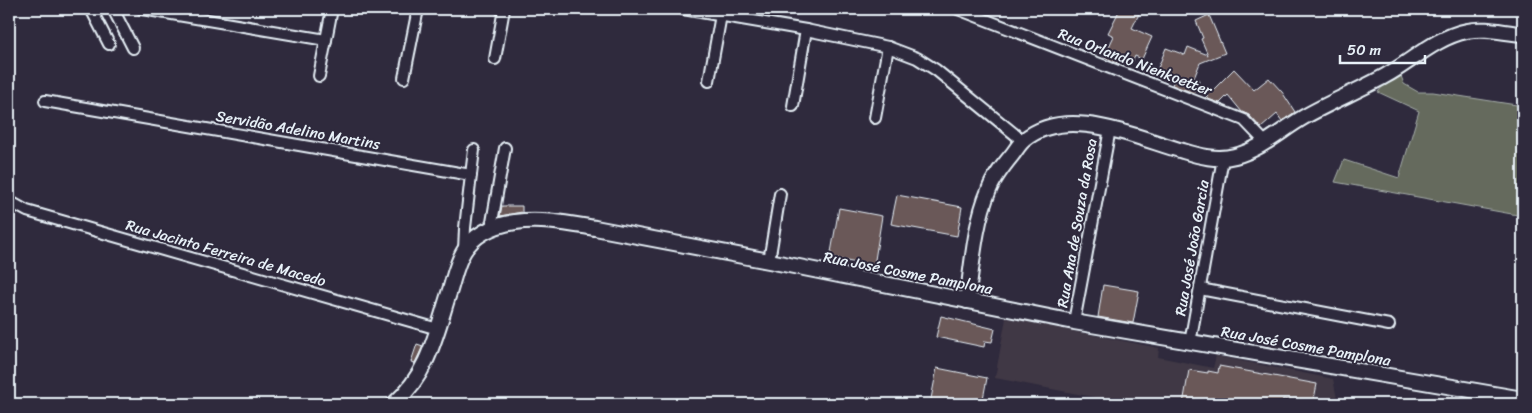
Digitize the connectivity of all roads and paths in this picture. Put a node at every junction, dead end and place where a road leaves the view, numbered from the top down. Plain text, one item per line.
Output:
1 (93, 9) edge
2 (113, 9) edge
3 (142, 9) edge
4 (332, 9) edge
5 (418, 9) edge
6 (504, 9) edge
7 (683, 9) edge
8 (958, 9) edge
9 (721, 15) junction
10 (806, 30) junction
11 (1523, 34) edge
12 (326, 40) junction
13 (109, 44) dead end
14 (888, 47) junction
15 (133, 48) dead end
16 (495, 59) dead end
17 (319, 76) dead end
18 (404, 78) dead end
19 (709, 81) dead end
20 (45, 101) dead end
21 (793, 106) dead end
22 (875, 118) dead end
23 (1110, 129) junction
24 (1023, 141) junction
25 (1266, 143) junction
26 (505, 148) dead end
27 (474, 150) dead end
28 (1223, 158) junction
29 (471, 175) junction
30 (780, 194) dead end
31 (9, 201) edge
32 (491, 228) junction
33 (464, 250) junction
34 (770, 261) junction
35 (1200, 288) junction
36 (967, 301) junction
37 (1074, 322) junction
38 (1389, 325) dead end
39 (438, 329) junction
40 (1190, 343) junction
41 (1523, 399) edge
42 (397, 404) edge

1 - 13 street
2 - 15 street
3 - 12 street
4 - 12 street
5 - 18 street
6 - 16 street
7 - 9 street
8 - 25 street, Rua Orlando Nienkoetter
9 - 10 street
9 - 19 street
10 - 14 street
10 - 21 street
11 - 25 main road
12 - 17 street
14 - 22 street
14 - 24 street
20 - 29 street, Servidão Adelino Martins
23 - 24 main road
23 - 28 main road
23 - 37 street, Rua Ana de Souza da Rosa
24 - 36 main road
25 - 28 main road
26 - 32 street
27 - 29 street
28 - 35 street, Rua José João Garcia
29 - 33 street
30 - 34 street
31 - 39 street, Rua Jacinto Ferreira de Macedo
32 - 33 main road, Rua José Cosme Pamplona
32 - 34 main road, Rua José Cosme Pamplona
33 - 39 main road, Rua José Cosme Pamplona
34 - 36 main road, Rua José Cosme Pamplona
35 - 38 street
35 - 40 street, Rua José João Garcia
36 - 37 main road, Rua José Cosme Pamplona
37 - 40 main road, Rua José Cosme Pamplona
39 - 42 main road, Rua José Cosme Pamplona
40 - 41 main road, Rua José Cosme Pamplona

